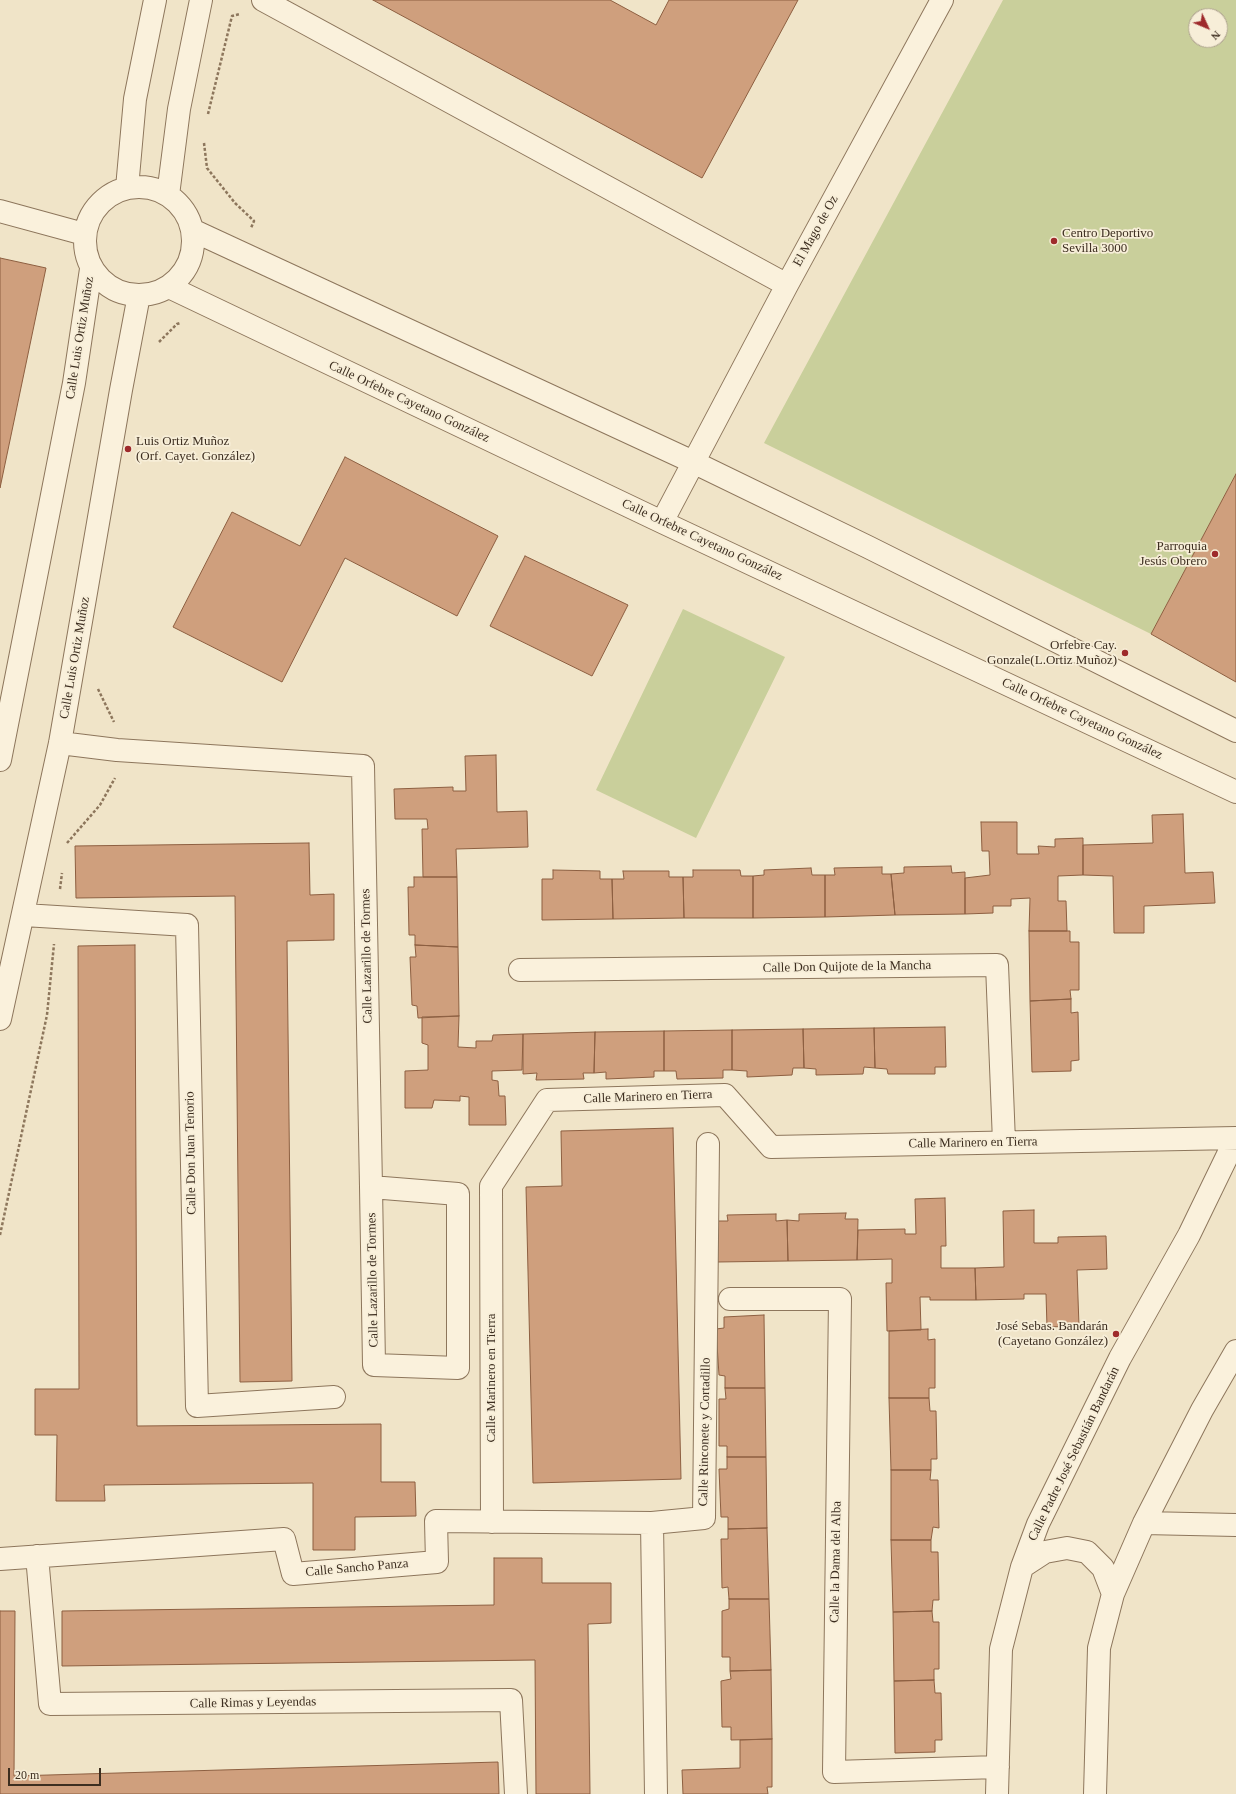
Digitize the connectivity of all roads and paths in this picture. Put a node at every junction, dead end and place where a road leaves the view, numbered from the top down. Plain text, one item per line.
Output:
1 (156, 0) edge
2 (201, 0) edge
3 (942, 0) edge
4 (255, 6) edge
5 (207, 119) dead end
6 (204, 140) dead end
7 (127, 188) junction
8 (168, 195) junction
9 (0, 211) edge
10 (192, 230) junction
11 (84, 234) junction
12 (240, 252) junction
13 (91, 269) junction
14 (787, 285) junction
15 (169, 287) junction
16 (139, 295) junction
17 (211, 308) junction
18 (158, 344) dead end
19 (693, 462) junction
20 (662, 522) junction
21 (98, 688) dead end
22 (1236, 731) edge
23 (60, 743) junction
24 (117, 750) junction
25 (0, 760) edge
26 (1236, 792) edge
27 (65, 845) dead end
28 (63, 866) dead end
29 (24, 915) junction
30 (57, 917) junction
31 (520, 970) dead end
32 (0, 1019) edge
33 (1236, 1138) edge
34 (1004, 1142) junction
35 (708, 1144) dead end
36 (371, 1187) junction
37 (0, 1235) edge
38 (730, 1299) dead end
39 (1236, 1351) edge
40 (334, 1397) dead end
41 (492, 1522) junction
42 (652, 1523) junction
43 (1144, 1523) junction
44 (1236, 1525) edge
45 (37, 1556) junction
46 (0, 1559) edge
47 (1022, 1567) junction
48 (1113, 1594) junction
49 (998, 1767) junction
50 (516, 1794) edge
51 (656, 1794) edge
52 (997, 1794) edge
53 (1095, 1794) edge

1 - 7 street
2 - 8 street
3 - 14 street, El Mago de Oz
4 - 5 path
4 - 14 street
6 - 12 path
7 - 8 street
7 - 11 street
8 - 10 street
9 - 11 street
10 - 12 street
10 - 15 street
11 - 13 street
12 - 19 street
13 - 16 street
13 - 25 street, Calle Luis Ortiz Muñoz
14 - 19 street, El Mago de Oz
15 - 16 street
15 - 17 street, Calle Orfebre Cayetano González
16 - 23 street, Calle Luis Ortiz Muñoz
17 - 18 path
17 - 20 street, Calle Orfebre Cayetano González
19 - 20 street, El Mago de Oz
19 - 22 street
20 - 26 street, Calle Orfebre Cayetano González
21 - 24 path
23 - 24 street, Calle Lazarillo de Tormes
23 - 29 street, Calle Luis Ortiz Muñoz
24 - 27 path
24 - 36 street, Calle Lazarillo de Tormes
28 - 30 path
29 - 30 street, Calle Don Juan Tenorio
29 - 32 street, Calle Luis Ortiz Muñoz
30 - 37 path
30 - 40 street, Calle Don Juan Tenorio
31 - 34 street, Calle Don Quijote de la Mancha
33 - 34 street, Calle Marinero en Tierra
33 - 47 street, Calle Padre José Sebastián Bandarán
34 - 41 street, Calle Marinero en Tierra
35 - 42 street, Calle Rinconete y Cortadillo
36 - 36 street, Calle Lazarillo de Tormes
38 - 49 street, Calle la Dama del Alba
39 - 43 street
41 - 42 street, Calle Sancho Panza
41 - 45 street, Calle Sancho Panza
42 - 51 street
43 - 44 street
43 - 48 street
45 - 46 street, Calle Sancho Panza
45 - 50 street, Calle Rimas y Leyendas
47 - 48 street
47 - 49 street, Calle Padre José Sebastián Bandarán
48 - 53 street
49 - 52 street, Calle Padre José Sebastián Bandarán

